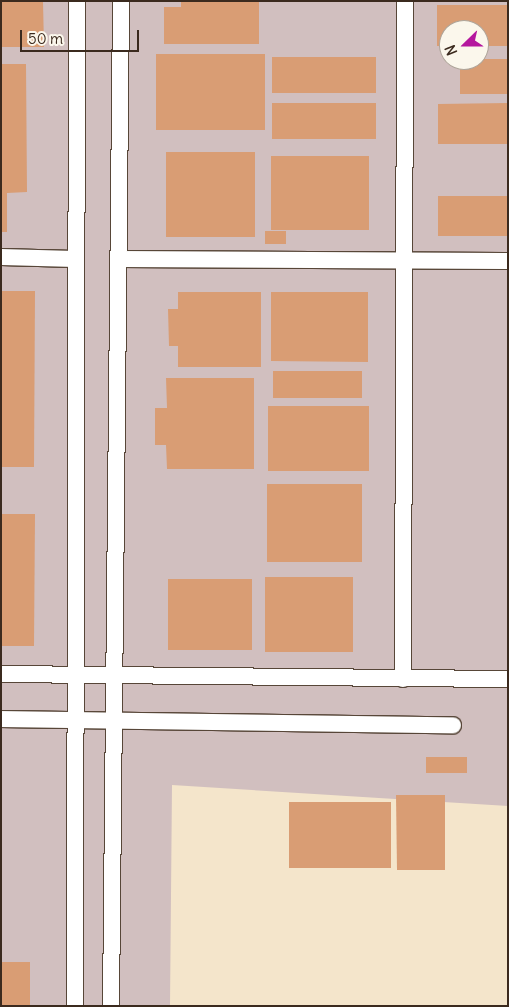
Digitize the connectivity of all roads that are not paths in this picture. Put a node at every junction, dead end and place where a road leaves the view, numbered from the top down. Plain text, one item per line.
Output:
1 (77, 1) edge
2 (121, 1) edge
3 (406, 1) edge
4 (1, 257) edge
5 (75, 259) junction
6 (119, 259) junction
7 (404, 261) junction
8 (508, 261) edge
9 (1, 674) edge
10 (77, 675) junction
11 (116, 677) junction
12 (403, 679) junction
13 (508, 679) edge
14 (76, 718) junction
15 (1, 719) edge
16 (114, 719) junction
17 (453, 725) dead end
18 (75, 1006) edge
19 (111, 1006) edge

1 - 5 street
2 - 6 street
3 - 7 street
4 - 5 street
5 - 10 street
6 - 7 street
6 - 11 street
7 - 8 street
7 - 12 street
9 - 10 street
10 - 11 street
10 - 14 street
11 - 12 street
11 - 16 street
12 - 13 street
14 - 15 street
14 - 16 street
14 - 18 street
16 - 17 street
16 - 19 street

